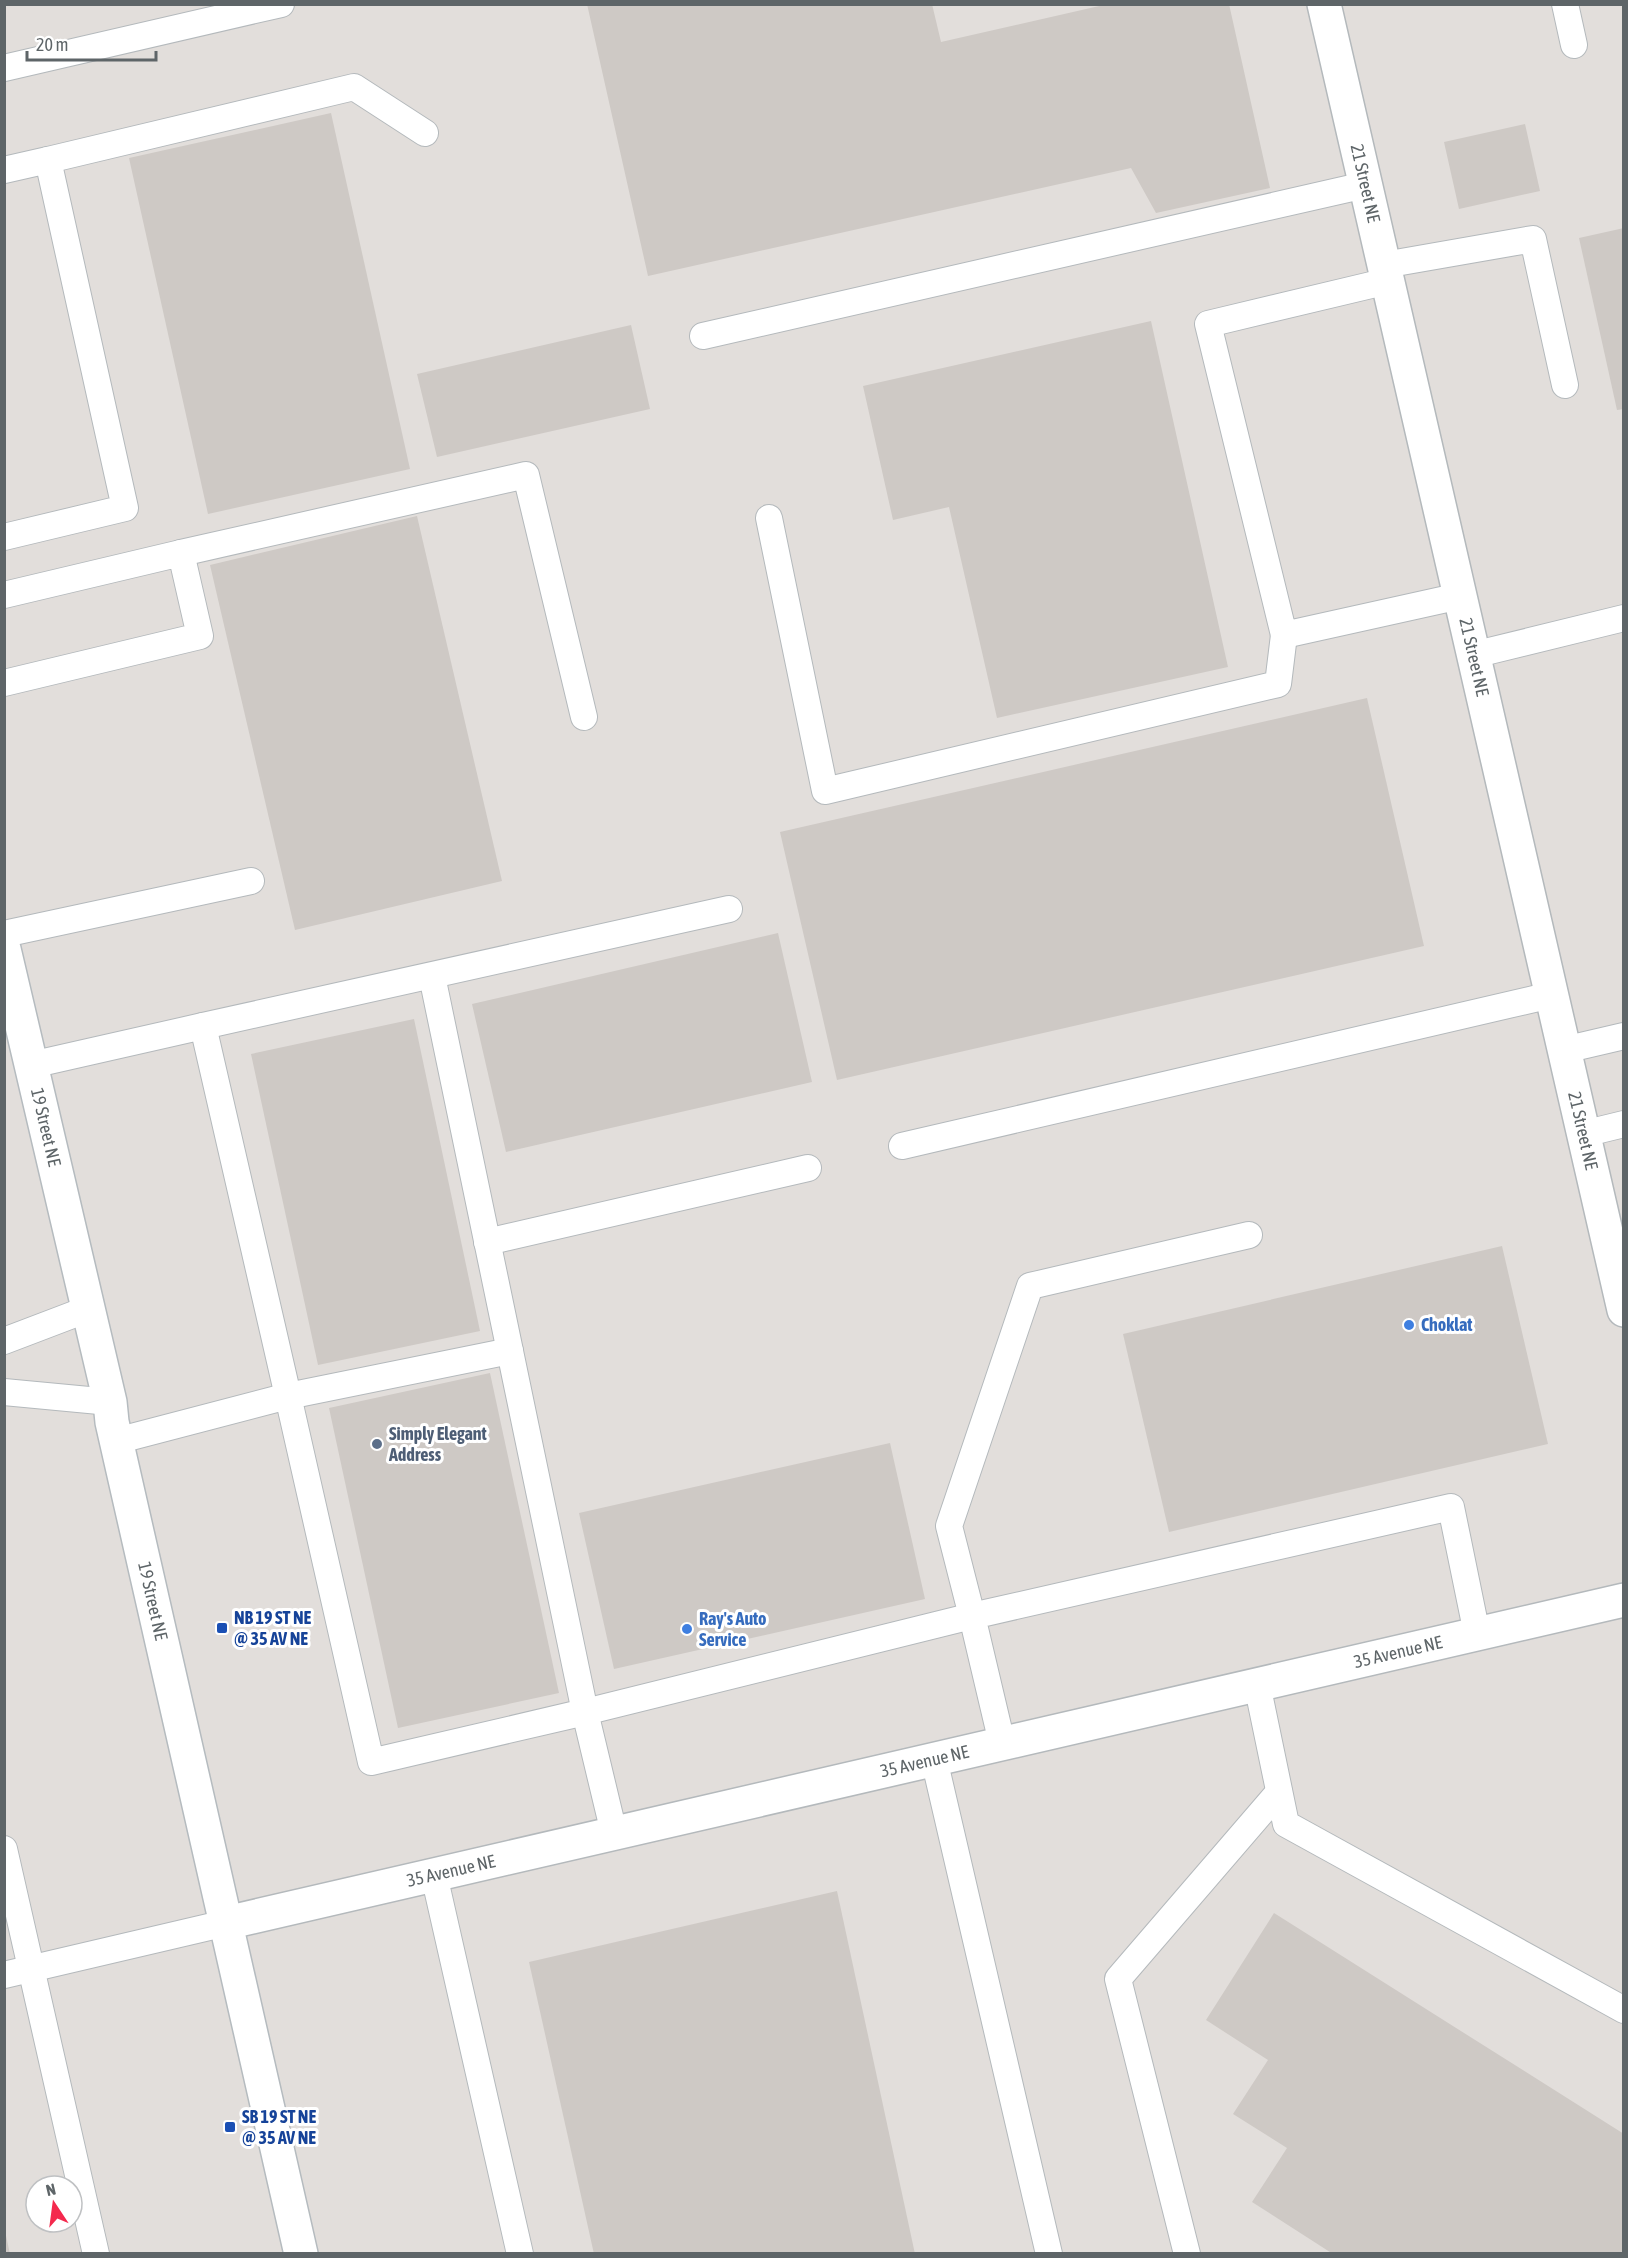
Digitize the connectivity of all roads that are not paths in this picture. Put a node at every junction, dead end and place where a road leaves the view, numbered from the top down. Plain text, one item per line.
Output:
1 (281, 4) edge
2 (1324, 4) edge
3 (1565, 4) edge
4 (1574, 45) dead end
5 (4, 68) edge
6 (425, 132) dead end
7 (48, 160) junction
8 (4, 170) edge
9 (1365, 185) junction
10 (1386, 273) junction
11 (703, 336) dead end
12 (1565, 385) dead end
13 (769, 518) dead end
14 (4, 537) edge
15 (181, 553) junction
16 (4, 595) edge
17 (1460, 596) junction
18 (1623, 618) edge
19 (1284, 635) junction
20 (1473, 655) junction
21 (4, 683) edge
22 (584, 717) dead end
23 (251, 881) dead end
24 (729, 909) dead end
25 (4, 934) edge
26 (4, 949) edge
27 (432, 976) junction
28 (1551, 995) junction
29 (203, 1026) junction
30 (1623, 1036) edge
31 (1564, 1050) junction
32 (31, 1065) junction
33 (1623, 1124) edge
34 (1583, 1134) junction
35 (902, 1146) dead end
36 (808, 1168) dead end
37 (1249, 1235) dead end
38 (487, 1242) junction
39 (88, 1309) junction
40 (1623, 1310) edge
41 (4, 1341) edge
42 (510, 1351) junction
43 (4, 1392) edge
44 (288, 1396) junction
45 (110, 1402) junction
46 (116, 1441) junction
47 (1623, 1600) edge
48 (972, 1616) junction
49 (1477, 1634) junction
50 (1257, 1684) junction
51 (585, 1712) junction
52 (1002, 1743) junction
53 (934, 1759) junction
54 (1279, 1792) junction
55 (614, 1833) junction
56 (4, 1849) edge
57 (434, 1875) junction
58 (226, 1923) junction
59 (32, 1967) junction
60 (4, 1975) edge
61 (1623, 2010) edge
62 (96, 2253) edge
63 (301, 2253) edge
64 (520, 2253) edge
65 (1049, 2253) edge
66 (1187, 2253) edge

1 - 5 lane
2 - 9 street, 21 Street NE
3 - 4 lane
6 - 7 lane
7 - 8 lane
7 - 14 lane
9 - 10 street, 21 Street NE
9 - 11 lane
10 - 12 lane
10 - 17 street, 21 Street NE
10 - 19 lane
13 - 19 lane
15 - 16 lane
15 - 21 lane
15 - 22 lane
17 - 19 lane
17 - 20 street, 21 Street NE
18 - 20 lane
20 - 28 street, 21 Street NE
23 - 25 lane
24 - 27 lane
26 - 32 street, 19 Street NE
27 - 29 lane
27 - 38 lane
28 - 31 street, 21 Street NE
28 - 35 lane
29 - 32 lane
29 - 44 lane
30 - 31 lane
31 - 34 street, 21 Street NE
32 - 39 street, 19 Street NE
33 - 34 lane
34 - 40 street, 21 Street NE
36 - 38 lane
37 - 48 lane
38 - 42 lane
39 - 41 lane
39 - 45 street, 19 Street NE
42 - 44 lane
42 - 51 lane
43 - 45 lane
44 - 46 lane
44 - 51 lane
45 - 46 street, 19 Street NE
46 - 58 street, 19 Street NE
47 - 49 street, 35 Avenue NE
48 - 49 lane
48 - 51 lane
48 - 52 lane
49 - 50 street, 35 Avenue NE
50 - 52 street, 35 Avenue NE
50 - 54 lane
51 - 55 lane
52 - 53 street, 35 Avenue NE
53 - 55 street, 35 Avenue NE
53 - 65 lane
54 - 61 lane
54 - 66 lane
55 - 57 street, 35 Avenue NE
56 - 59 lane
57 - 58 street, 35 Avenue NE
57 - 64 lane
58 - 59 lane
58 - 63 street, 19 Street NE
59 - 60 lane
59 - 62 lane

